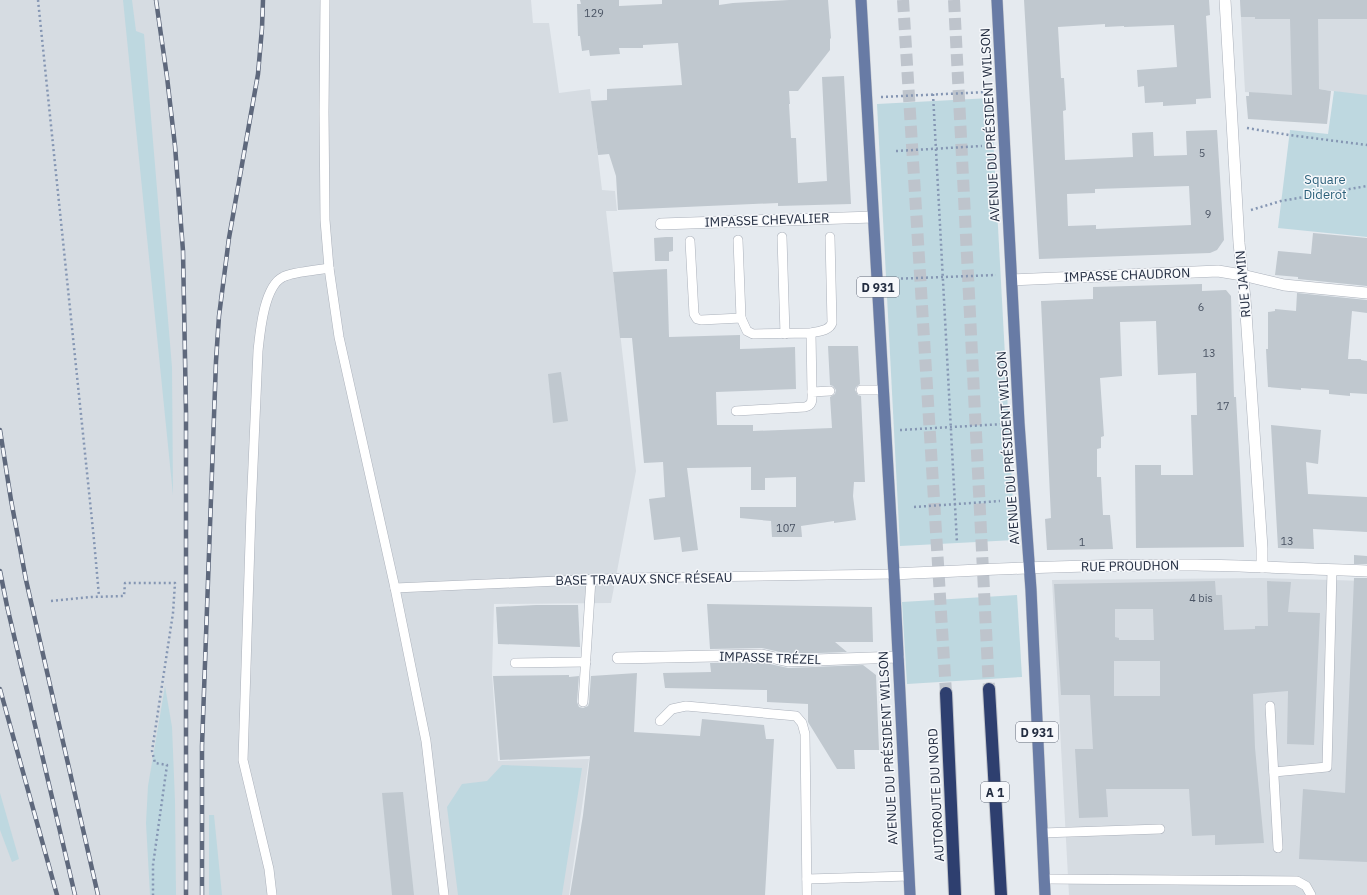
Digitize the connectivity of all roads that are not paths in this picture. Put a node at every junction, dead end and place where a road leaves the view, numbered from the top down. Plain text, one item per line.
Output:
1 (325, 0) edge
2 (861, 0) edge
3 (997, 0) edge
4 (1225, 0) edge
5 (874, 217) junction
6 (661, 224) dead end
7 (782, 237) dead end
8 (830, 237) dead end
9 (738, 240) dead end
10 (690, 241) dead end
11 (329, 268) junction
12 (1242, 275) junction
13 (1012, 280) junction
14 (1367, 293) edge
15 (741, 318) junction
16 (811, 333) junction
17 (785, 334) junction
18 (861, 390) dead end
19 (883, 390) junction
20 (830, 391) dead end
21 (812, 392) junction
22 (736, 411) dead end
23 (1262, 567) junction
24 (1030, 569) junction
25 (1332, 570) junction
26 (1367, 571) edge
27 (894, 574) junction
28 (591, 579) junction
29 (395, 588) junction
30 (898, 657) junction
31 (618, 658) dead end
32 (586, 662) junction
33 (516, 663) dead end
34 (989, 689) tunnel mouth
35 (946, 693) tunnel mouth
36 (583, 702) dead end
37 (1270, 706) dead end
38 (660, 721) dead end
39 (1274, 772) junction
40 (1160, 829) dead end
41 (1042, 833) junction
42 (1278, 848) dead end
43 (909, 876) junction
44 (807, 879) junction
45 (1044, 879) junction
46 (272, 895) edge
47 (444, 895) edge
48 (807, 895) edge
49 (910, 895) edge
50 (955, 895) edge
51 (1000, 895) edge
52 (1045, 895) edge
53 (1312, 895) edge

1 - 11 lane
2 - 5 main road, AVENUE DU PRÉSIDENT WILSON / D 931
3 - 13 main road, AVENUE DU PRÉSIDENT WILSON / D 931
4 - 12 street, RUE JAMIN
5 - 6 street, IMPASSE CHEVALIER
5 - 19 main road, AVENUE DU PRÉSIDENT WILSON / D 931
7 - 17 lane
8 - 16 lane
9 - 15 lane
10 - 15 lane
11 - 29 lane
11 - 46 lane
12 - 13 street, IMPASSE CHAUDRON
12 - 14 street, IMPASSE CHAUDRON
12 - 23 street, RUE JAMIN
13 - 24 main road, AVENUE DU PRÉSIDENT WILSON / D 931
15 - 17 lane
16 - 17 lane
16 - 21 lane
18 - 19 lane
19 - 27 main road, AVENUE DU PRÉSIDENT WILSON / D 931
20 - 21 lane
21 - 22 lane
23 - 24 street, RUE PROUDHON
23 - 25 street, RUE PROUDHON
24 - 27 street, RUE PROUDHON
24 - 41 main road, AVENUE DU PRÉSIDENT WILSON / D 931
25 - 26 street, RUE PROUDHON
25 - 39 lane
27 - 28 lane, BASE TRAVAUX SNCF RÉSEAU
27 - 30 main road, AVENUE DU PRÉSIDENT WILSON / D 931
28 - 29 lane, BASE TRAVAUX SNCF RÉSEAU
28 - 32 lane
29 - 47 lane
30 - 31 street, IMPASSE TRÉZEL
30 - 43 main road, AVENUE DU PRÉSIDENT WILSON / D 931
32 - 33 lane
32 - 36 lane
34 - 51 highway, A 1
35 - 50 highway, AUTOROUTE DU NORD
37 - 39 lane
38 - 44 lane
39 - 42 lane
40 - 41 lane
41 - 45 main road, AVENUE DU PRÉSIDENT WILSON / D 931
43 - 44 lane
43 - 49 main road, AVENUE DU PRÉSIDENT WILSON / D 931
44 - 48 lane
45 - 52 main road, AVENUE DU PRÉSIDENT WILSON / D 931
45 - 53 lane

